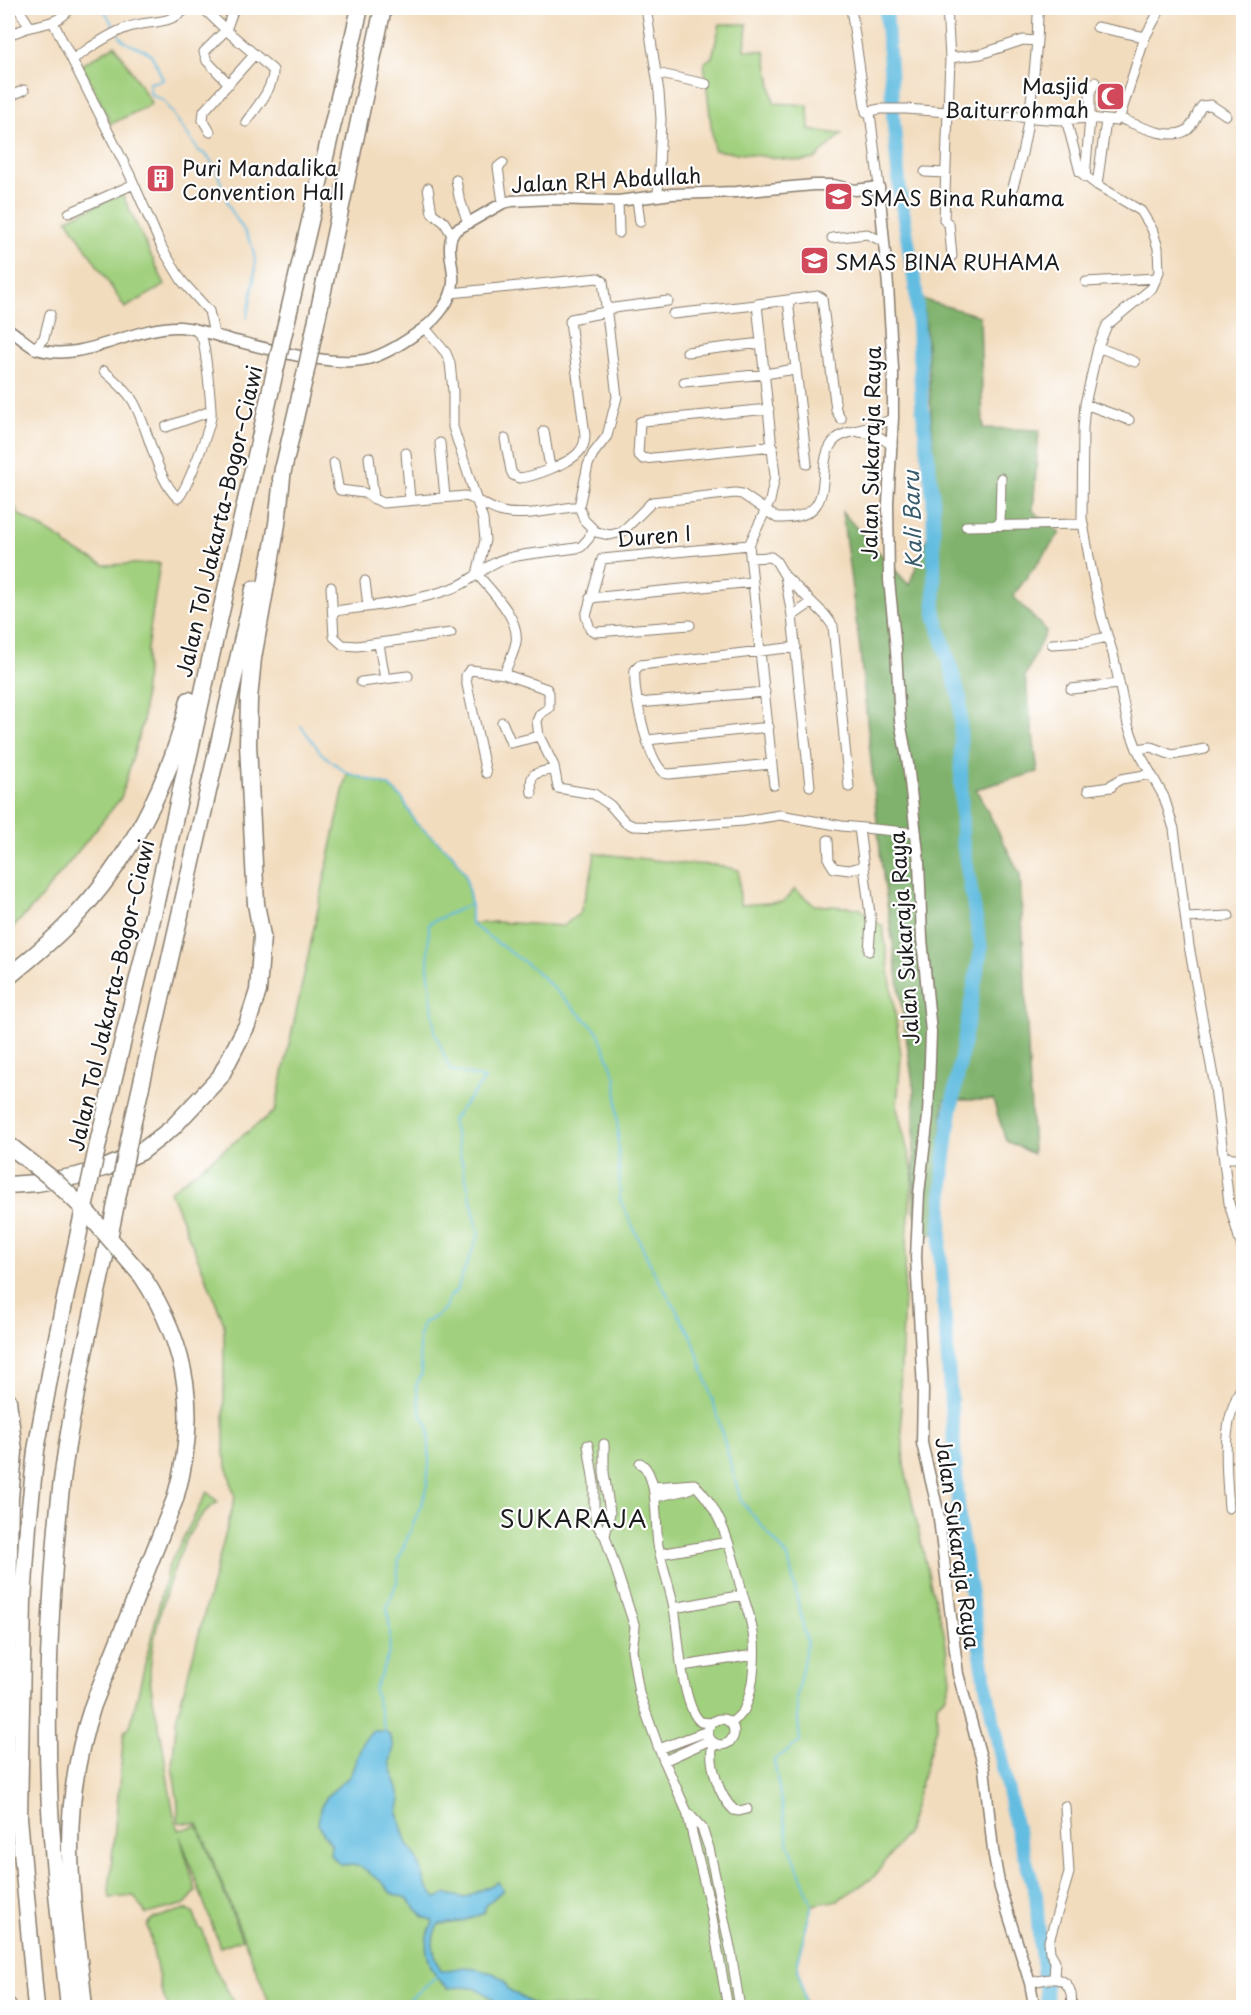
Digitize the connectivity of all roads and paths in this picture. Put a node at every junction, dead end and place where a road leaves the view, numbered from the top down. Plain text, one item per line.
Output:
1 (18, 8) edge
2 (70, 8) edge
3 (187, 8) edge
4 (203, 8) edge
5 (234, 8) edge
6 (360, 8) edge
7 (383, 8) edge
8 (646, 8) edge
9 (850, 8) edge
10 (947, 8) edge
11 (1039, 8) edge
12 (1161, 8) edge
13 (53, 22) junction
14 (30, 27) junction
15 (1097, 27) dead end
16 (226, 30) junction
17 (8, 36) edge
18 (1145, 37) junction
19 (1037, 41) junction
20 (255, 54) junction
21 (950, 58) junction
22 (73, 59) junction
23 (656, 73) junction
24 (1095, 81) dead end
25 (229, 84) junction
26 (706, 84) dead end
27 (24, 90) dead end
28 (8, 97) edge
29 (866, 112) junction
30 (948, 112) junction
31 (1226, 115) dead end
32 (1028, 117) junction
33 (1090, 118) junction
34 (1119, 118) junction
35 (1066, 119) junction
36 (1106, 121) junction
37 (246, 122) dead end
38 (210, 132) dead end
39 (503, 163) dead end
40 (924, 172) dead end
41 (945, 173) junction
42 (1085, 177) junction
43 (456, 180) dead end
44 (134, 184) junction
45 (1097, 185) junction
46 (879, 187) junction
47 (1014, 187) dead end
48 (428, 188) dead end
49 (658, 196) junction
50 (637, 199) junction
51 (618, 201) junction
52 (503, 203) junction
53 (69, 213) dead end
54 (640, 222) dead end
55 (468, 223) junction
56 (619, 233) dead end
57 (452, 235) junction
58 (832, 238) dead end
59 (884, 242) junction
60 (952, 256) dead end
61 (1157, 278) junction
62 (1086, 282) dead end
63 (451, 293) junction
64 (788, 300) junction
65 (668, 302) dead end
66 (756, 305) junction
67 (606, 310) junction
68 (50, 314) dead end
69 (673, 314) dead end
70 (424, 327) junction
71 (193, 328) junction
72 (8, 329) edge
73 (214, 334) junction
74 (761, 343) junction
75 (1098, 347) junction
76 (34, 349) junction
77 (687, 352) dead end
78 (1136, 362) dead end
79 (795, 369) junction
80 (104, 371) dead end
81 (765, 374) junction
82 (684, 382) dead end
83 (1085, 404) junction
84 (768, 408) junction
85 (211, 411) junction
86 (893, 418) junction
87 (841, 419) dead end
88 (1129, 420) dead end
89 (166, 427) dead end
90 (262, 427) junction
91 (544, 430) dead end
92 (857, 432) junction
93 (505, 439) dead end
94 (440, 443) dead end
95 (892, 445) junction
96 (773, 446) junction
97 (406, 453) dead end
98 (369, 457) dead end
99 (334, 463) dead end
100 (807, 464) dead end
101 (283, 468) junction
102 (550, 468) junction
103 (1001, 478) dead end
104 (444, 497) junction
105 (475, 498) junction
106 (374, 499) junction
107 (410, 500) junction
108 (579, 506) junction
109 (765, 512) junction
110 (1083, 524) junction
111 (1000, 525) junction
112 (966, 526) dead end
113 (592, 528) junction
114 (749, 545) junction
115 (750, 558) junction
116 (477, 574) junction
117 (785, 576) junction
118 (365, 581) dead end
119 (753, 582) junction
120 (331, 587) dead end
121 (590, 598) junction
122 (811, 603) junction
123 (369, 606) junction
124 (333, 611) junction
125 (792, 616) junction
126 (690, 625) dead end
127 (451, 633) dead end
128 (1107, 637) junction
129 (379, 644) junction
130 (1052, 644) dead end
131 (796, 647) junction
132 (762, 651) junction
133 (504, 674) junction
134 (408, 676) dead end
135 (385, 679) junction
136 (361, 681) dead end
137 (1119, 684) junction
138 (1071, 689) dead end
139 (765, 692) junction
140 (638, 703) junction
141 (502, 722) dead end
142 (769, 727) junction
143 (539, 736) junction
144 (647, 740) junction
145 (1137, 749) junction
146 (1205, 749) dead end
147 (772, 764) junction
148 (553, 769) junction
149 (486, 773) dead end
150 (1151, 774) junction
151 (774, 785) dead end
152 (810, 786) dead end
153 (849, 787) dead end
154 (1088, 790) dead end
155 (532, 793) dead end
156 (859, 828) junction
157 (916, 834) junction
158 (828, 840) dead end
159 (864, 866) junction
160 (1229, 916) dead end
161 (1186, 918) junction
162 (869, 951) dead end
163 (8, 977) edge
164 (9, 1146) edge
165 (1224, 1157) junction
166 (1244, 1159) edge
167 (8, 1185) edge
168 (1244, 1255) edge
169 (1244, 1382) edge
170 (8, 1400) edge
171 (604, 1444) dead end
172 (588, 1445) dead end
173 (640, 1462) dead end
174 (696, 1485) junction
175 (654, 1487) junction
176 (654, 1497) junction
177 (1229, 1508) dead end
178 (605, 1536) junction
179 (728, 1542) junction
180 (660, 1554) junction
181 (742, 1595) junction
182 (8, 1602) edge
183 (674, 1608) junction
184 (754, 1655) junction
185 (682, 1666) junction
186 (731, 1723) junction
187 (711, 1734) junction
188 (659, 1749) junction
189 (664, 1761) junction
190 (1065, 1806) dead end
191 (747, 1809) dead end
192 (687, 1812) junction
193 (1052, 1979) junction
194 (1034, 1982) junction
195 (36, 2007) edge
196 (69, 2007) edge
197 (84, 2007) edge
198 (728, 2007) edge
199 (740, 2007) edge
200 (1032, 2007) edge
201 (1070, 2007) edge

1 - 14 street
2 - 13 street
3 - 22 street
4 - 16 street
5 - 16 street
6 - 90 highway, Jalan Tol Jakarta–Bogor–Ciawi, bridge
7 - 101 highway, bridge
8 - 23 street
9 - 29 street
10 - 21 street
11 - 19 street
12 - 18 street
13 - 14 street
13 - 22 street
14 - 17 street
15 - 18 street
16 - 20 street
16 - 25 street
18 - 34 street
19 - 21 street
19 - 32 street
20 - 25 street
20 - 37 street
21 - 30 street
22 - 44 street
23 - 26 street
23 - 49 street
24 - 33 street
25 - 38 street
27 - 28 street
29 - 30 street
29 - 46 street
30 - 32 street
30 - 41 street
31 - 34 street
32 - 35 street
32 - 47 street
33 - 35 street
33 - 36 street
33 - 42 street
34 - 36 street
35 - 42 street
36 - 45 street
39 - 52 street
40 - 41 street
41 - 60 street
42 - 45 street
43 - 55 street
44 - 53 street
44 - 73 street
45 - 61 street
46 - 49 street, Jalan RH Abdullah
46 - 59 street, Jalan Sukaraja Raya
48 - 57 street
49 - 50 street, Jalan RH Abdullah
50 - 51 street, Jalan RH Abdullah
50 - 54 street
51 - 52 street, Jalan RH Abdullah
51 - 56 street
52 - 55 street, Jalan RH Abdullah
55 - 57 street, Jalan RH Abdullah
57 - 63 street
58 - 59 street
59 - 86 street, Jalan Sukaraja Raya
61 - 62 street
61 - 75 street
63 - 67 street
63 - 70 street
64 - 66 street
64 - 79 street
64 - 87 street
65 - 67 street
66 - 69 street
66 - 74 street
67 - 102 street
67 - 108 street
68 - 76 street
70 - 73 street
70 - 105 street
71 - 73 street
71 - 76 street
71 - 85 street
72 - 76 street
74 - 77 street
74 - 81 street
75 - 78 street
75 - 83 street
79 - 81 street
79 - 100 street
80 - 85 street
81 - 82 street
81 - 84 street
83 - 88 street
83 - 110 street
84 - 96 street
84 - 96 street
85 - 89 street
86 - 92 street
86 - 95 street, Jalan Sukaraja Raya
90 - 163 highway
90 - 195 highway, Jalan Tol Jakarta–Bogor–Ciawi, bridge
91 - 102 street
92 - 95 street
92 - 109 street
93 - 102 street
94 - 104 street
95 - 157 street, Jalan Sukaraja Raya
96 - 109 street
97 - 107 street
98 - 106 street
99 - 106 street
101 - 167 highway
101 - 196 highway, bridge
103 - 111 street
104 - 105 street
104 - 107 street
105 - 108 street
105 - 116 street
106 - 107 street
108 - 113 street
109 - 113 street
109 - 114 street
110 - 111 street
110 - 128 street
111 - 112 street
113 - 116 street
114 - 115 street
114 - 121 street, Duren I
115 - 117 street
115 - 119 street
116 - 123 street
116 - 133 street
117 - 122 street
117 - 125 street
118 - 123 street
119 - 121 street
119 - 132 street
120 - 124 street
121 - 126 street
122 - 125 street
122 - 153 street
123 - 124 street
124 - 129 street
125 - 131 street
127 - 129 street
128 - 130 street
128 - 137 street
129 - 135 street
131 - 132 street
131 - 152 street
132 - 139 street
132 - 140 street
133 - 143 street
133 - 149 street
134 - 135 street
135 - 136 street
137 - 138 street
137 - 145 street
139 - 140 street
139 - 142 street
140 - 144 street
141 - 143 street
142 - 144 street
142 - 147 street
143 - 148 street
144 - 147 street
145 - 146 street
145 - 150 street
147 - 151 street
148 - 155 street
148 - 156 street
150 - 154 street
150 - 161 street
156 - 157 street
156 - 159 street
157 - 194 street, Jalan Sukaraja Raya
158 - 159 street
159 - 162 street
160 - 161 street
161 - 165 street
164 - 197 highway, bridge
165 - 166 street
165 - 168 street
169 - 177 street
170 - 182 highway
171 - 178 street
172 - 178 street
173 - 175 street
174 - 175 street
174 - 176 street
174 - 179 street
175 - 176 street
176 - 180 street
178 - 188 street
179 - 180 street
179 - 181 street
180 - 183 street
181 - 183 street
181 - 184 street
183 - 185 street
184 - 185 street
184 - 186 street
185 - 187 street
186 - 187 street
186 - 187 street
187 - 188 street
187 - 189 street
187 - 191 street
188 - 189 street
189 - 192 street
190 - 193 street
192 - 198 street
192 - 199 street
193 - 194 street
193 - 201 street
194 - 200 street

